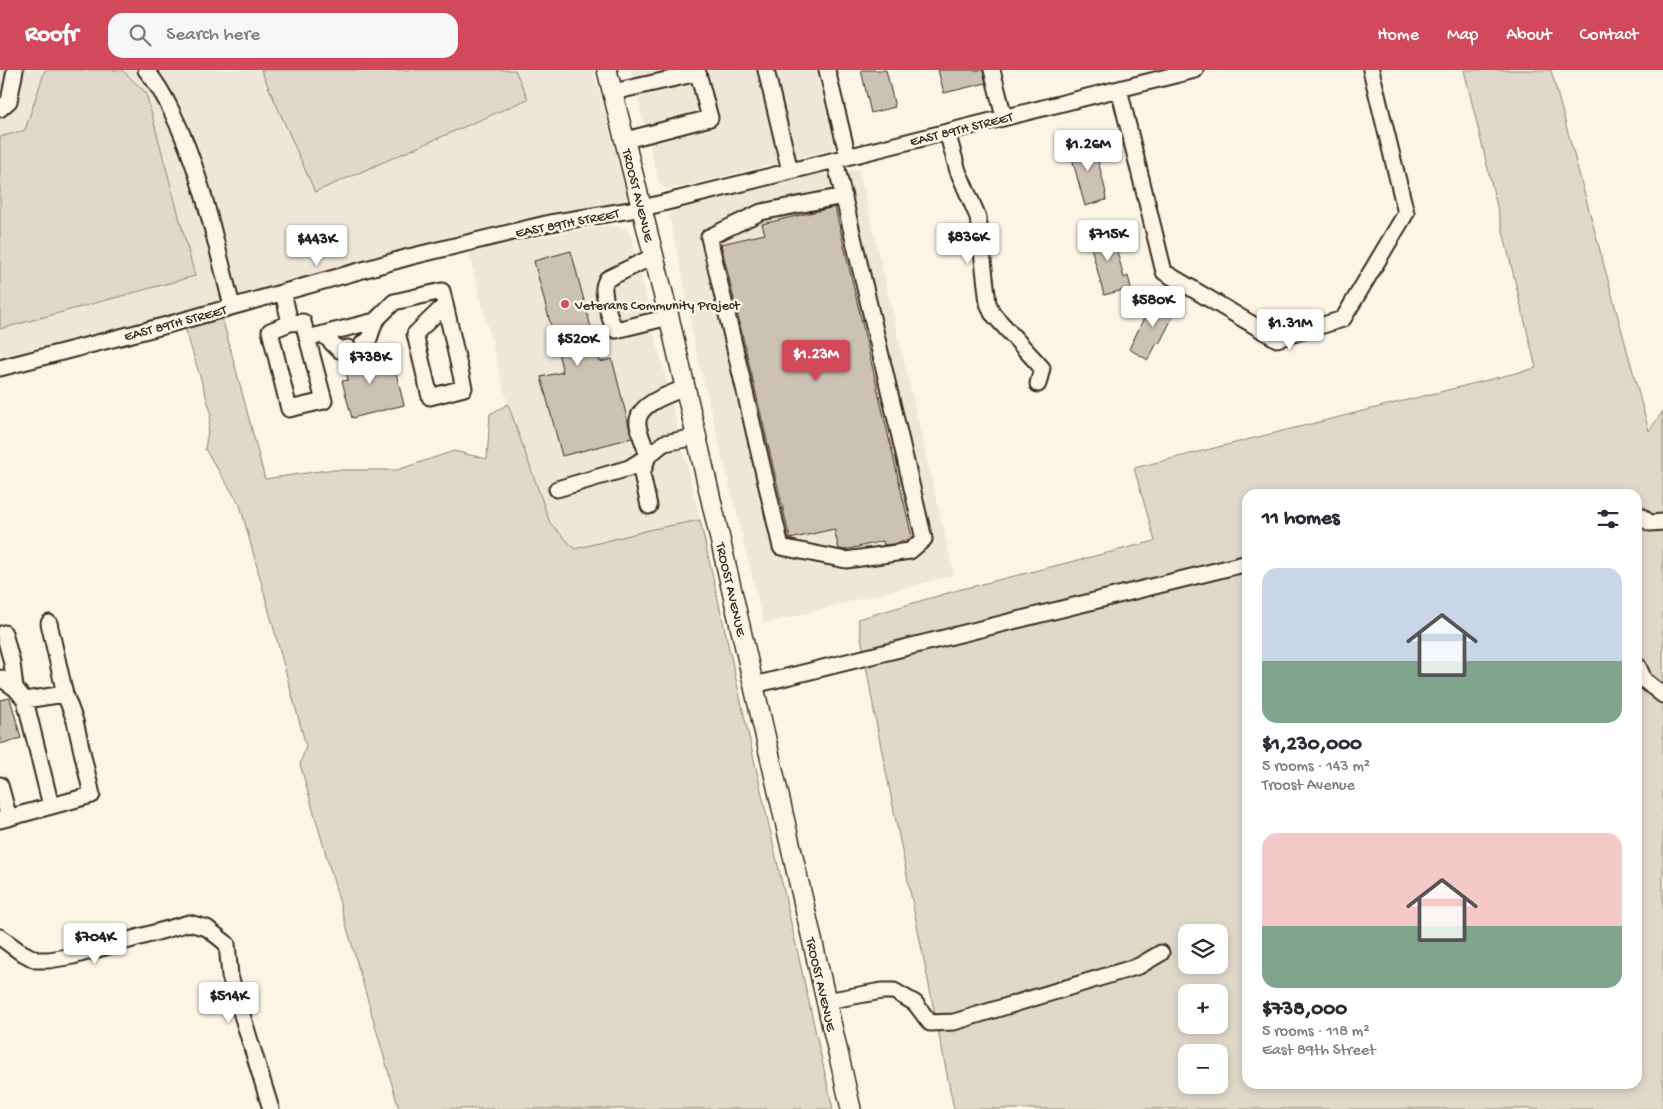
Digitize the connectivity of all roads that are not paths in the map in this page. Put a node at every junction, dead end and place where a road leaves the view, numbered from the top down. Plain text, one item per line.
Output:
1 (15, 70) edge
2 (146, 70) edge
3 (607, 70) edge
4 (766, 70) edge
5 (827, 70) edge
6 (992, 70) edge
7 (1195, 70) edge
8 (1371, 70) edge
9 (1162, 74) edge
10 (1119, 88) junction
11 (613, 92) junction
12 (0, 109) edge
13 (1004, 117) junction
14 (947, 132) junction
15 (626, 140) junction
16 (841, 158) junction
17 (790, 171) junction
18 (844, 196) junction
19 (643, 208) junction
20 (654, 256) junction
21 (283, 292) junction
22 (445, 305) junction
23 (232, 306) junction
24 (669, 317) junction
25 (376, 321) junction
26 (290, 323) junction
27 (323, 334) junction
28 (307, 338) junction
29 (363, 343) dead end
30 (348, 348) dead end
31 (0, 368) edge
32 (1038, 384) dead end
33 (685, 388) junction
34 (697, 437) junction
35 (648, 456) junction
36 (557, 489) dead end
37 (650, 506) dead end
38 (1642, 517) edge
39 (1663, 522) edge
40 (1242, 564) edge
41 (49, 623) dead end
42 (4, 633) dead end
43 (1642, 675) edge
44 (0, 678) edge
45 (754, 685) junction
46 (15, 688) junction
47 (65, 694) junction
48 (1663, 696) edge
49 (25, 700) junction
50 (0, 785) edge
51 (51, 806) junction
52 (5, 819) edge
53 (0, 937) edge
54 (1161, 953) dead end
55 (826, 1001) junction
56 (271, 1109) edge
57 (851, 1109) edge

1 - 12 street
2 - 23 street
3 - 11 main road, TROOST AVENUE
4 - 17 street
5 - 16 street
6 - 13 street
7 - 9 street, EAST 89TH STREET
8 - 10 street
9 - 10 street, EAST 89TH STREET
10 - 13 street, EAST 89TH STREET
11 - 15 main road, TROOST AVENUE
11 - 15 street
13 - 14 street, EAST 89TH STREET
14 - 16 street, EAST 89TH STREET
14 - 32 street
15 - 19 main road, TROOST AVENUE
16 - 17 street, EAST 89TH STREET
16 - 18 street
17 - 19 street, EAST 89TH STREET
18 - 18 street
19 - 20 main road, TROOST AVENUE
19 - 21 street, EAST 89TH STREET
20 - 24 main road, TROOST AVENUE
20 - 24 street
21 - 23 street, EAST 89TH STREET
21 - 26 street
22 - 22 street
22 - 25 street
23 - 31 street, EAST 89TH STREET
24 - 33 main road, TROOST AVENUE
25 - 27 street
25 - 29 street
26 - 28 street
26 - 28 street
27 - 28 street
27 - 30 street
33 - 34 main road, TROOST AVENUE
33 - 35 street
34 - 35 street
34 - 45 main road, TROOST AVENUE
35 - 36 street
35 - 37 street
38 - 39 street
40 - 45 street
41 - 47 street
42 - 46 street
43 - 48 street
44 - 46 street
45 - 55 main road, TROOST AVENUE
46 - 49 street
47 - 49 street
47 - 51 street
49 - 51 street
50 - 52 street
51 - 52 street
53 - 56 street
54 - 55 street
55 - 57 main road, TROOST AVENUE

